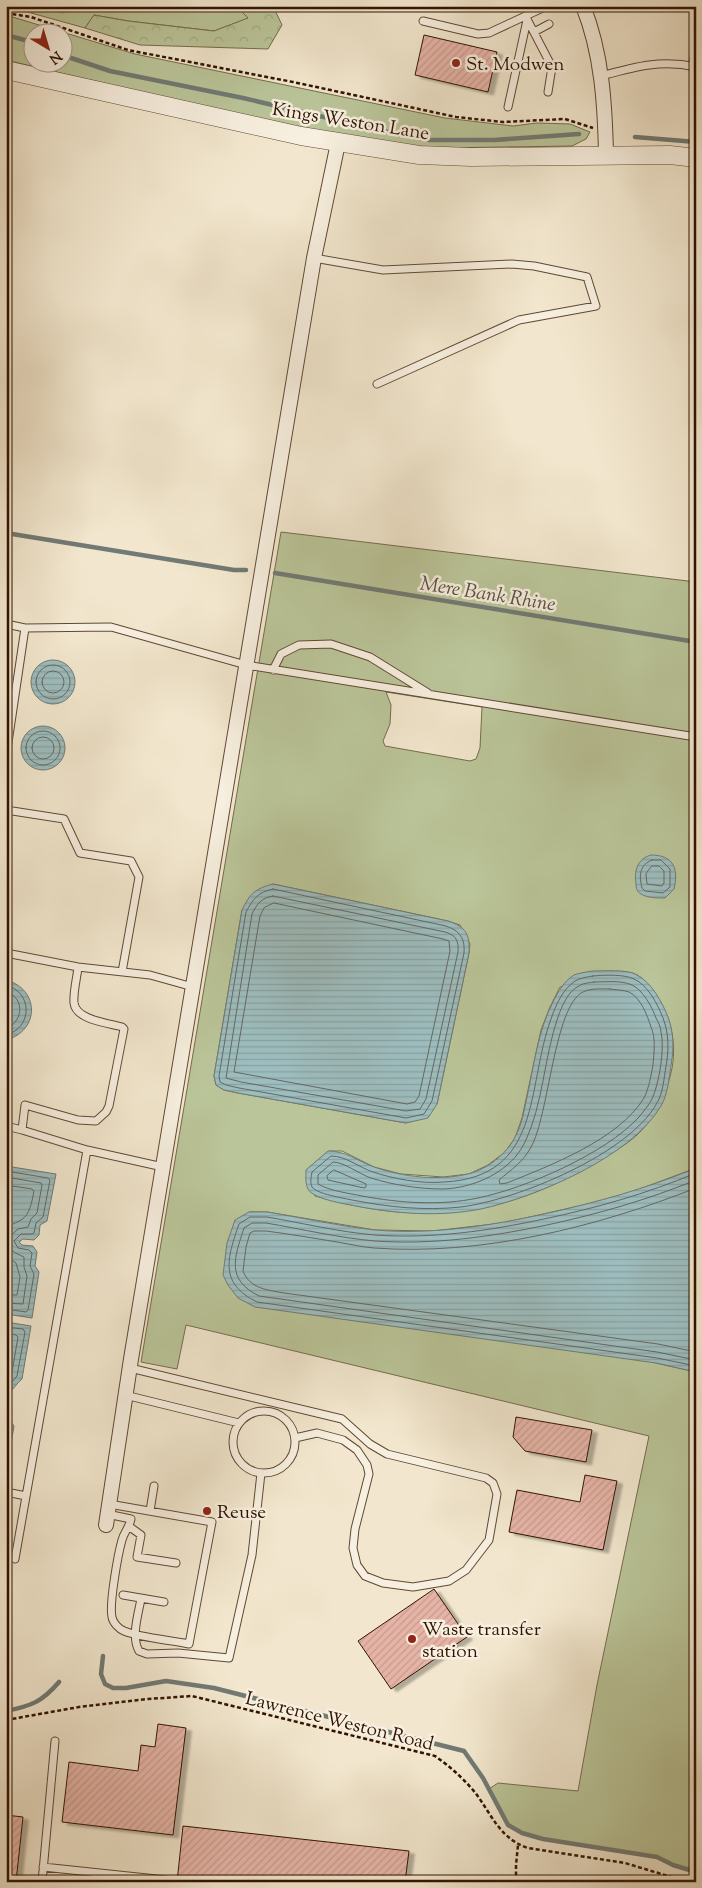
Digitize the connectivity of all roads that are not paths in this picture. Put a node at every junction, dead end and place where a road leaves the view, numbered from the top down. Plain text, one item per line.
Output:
1 (547, 6) edge
2 (583, 6) edge
3 (527, 18) junction
4 (423, 21) dead end
5 (549, 24) dead end
6 (534, 32) junction
7 (696, 50) edge
8 (694, 66) edge
9 (6, 70) edge
10 (601, 76) junction
11 (548, 92) dead end
12 (508, 107) dead end
13 (338, 143) junction
14 (606, 154) junction
15 (696, 158) edge
16 (314, 258) junction
17 (377, 384) dead end
18 (6, 624) edge
19 (25, 628) junction
20 (246, 665) junction
21 (273, 670) junction
22 (431, 695) junction
23 (696, 737) edge
24 (6, 756) edge
25 (6, 810) edge
26 (6, 953) edge
27 (78, 967) junction
28 (122, 972) junction
29 (193, 988) junction
30 (6, 1126) edge
31 (22, 1130) junction
32 (87, 1150) junction
33 (163, 1167) junction
34 (130, 1368) junction
35 (125, 1395) junction
36 (277, 1404) junction
37 (275, 1412) junction
38 (239, 1423) junction
39 (295, 1438) junction
40 (261, 1473) junction
41 (154, 1486) dead end
42 (6, 1492) edge
43 (26, 1496) junction
44 (150, 1511) junction
45 (108, 1515) junction
46 (130, 1527) junction
47 (15, 1559) dead end
48 (176, 1563) dead end
49 (122, 1596) dead end
50 (141, 1599) junction
51 (164, 1602) dead end
52 (135, 1634) junction
53 (55, 1741) dead end
54 (43, 1866) junction
55 (166, 1880) dead end
56 (42, 1882) edge

1 - 3 lane
2 - 10 street
3 - 4 lane
3 - 6 lane
3 - 12 lane
5 - 6 lane
6 - 11 lane
7 - 8 lane
8 - 10 lane
9 - 13 street, Kings Weston Lane
10 - 14 street
13 - 14 street, Kings Weston Lane
13 - 16 street
14 - 15 street, Kings Weston Lane
16 - 17 lane
16 - 20 street
18 - 19 lane
19 - 20 lane
19 - 24 lane
20 - 21 lane
20 - 29 street
21 - 22 lane
21 - 22 lane
22 - 23 lane
25 - 28 lane
26 - 27 lane
27 - 28 lane
27 - 31 lane
28 - 29 lane
29 - 33 street
30 - 31 lane
31 - 32 lane
32 - 33 lane
32 - 43 lane
33 - 34 street
34 - 35 street
34 - 36 lane
35 - 38 lane
35 - 45 street
36 - 37 lane
36 - 39 lane
37 - 38 lane
37 - 39 lane
38 - 40 lane
39 - 40 lane
40 - 52 lane
41 - 44 lane
42 - 43 lane
43 - 47 lane
44 - 45 lane
44 - 52 lane
45 - 46 lane
46 - 48 lane
46 - 52 lane
49 - 50 lane
50 - 51 lane
50 - 52 lane
53 - 54 lane
54 - 55 lane
54 - 56 lane

